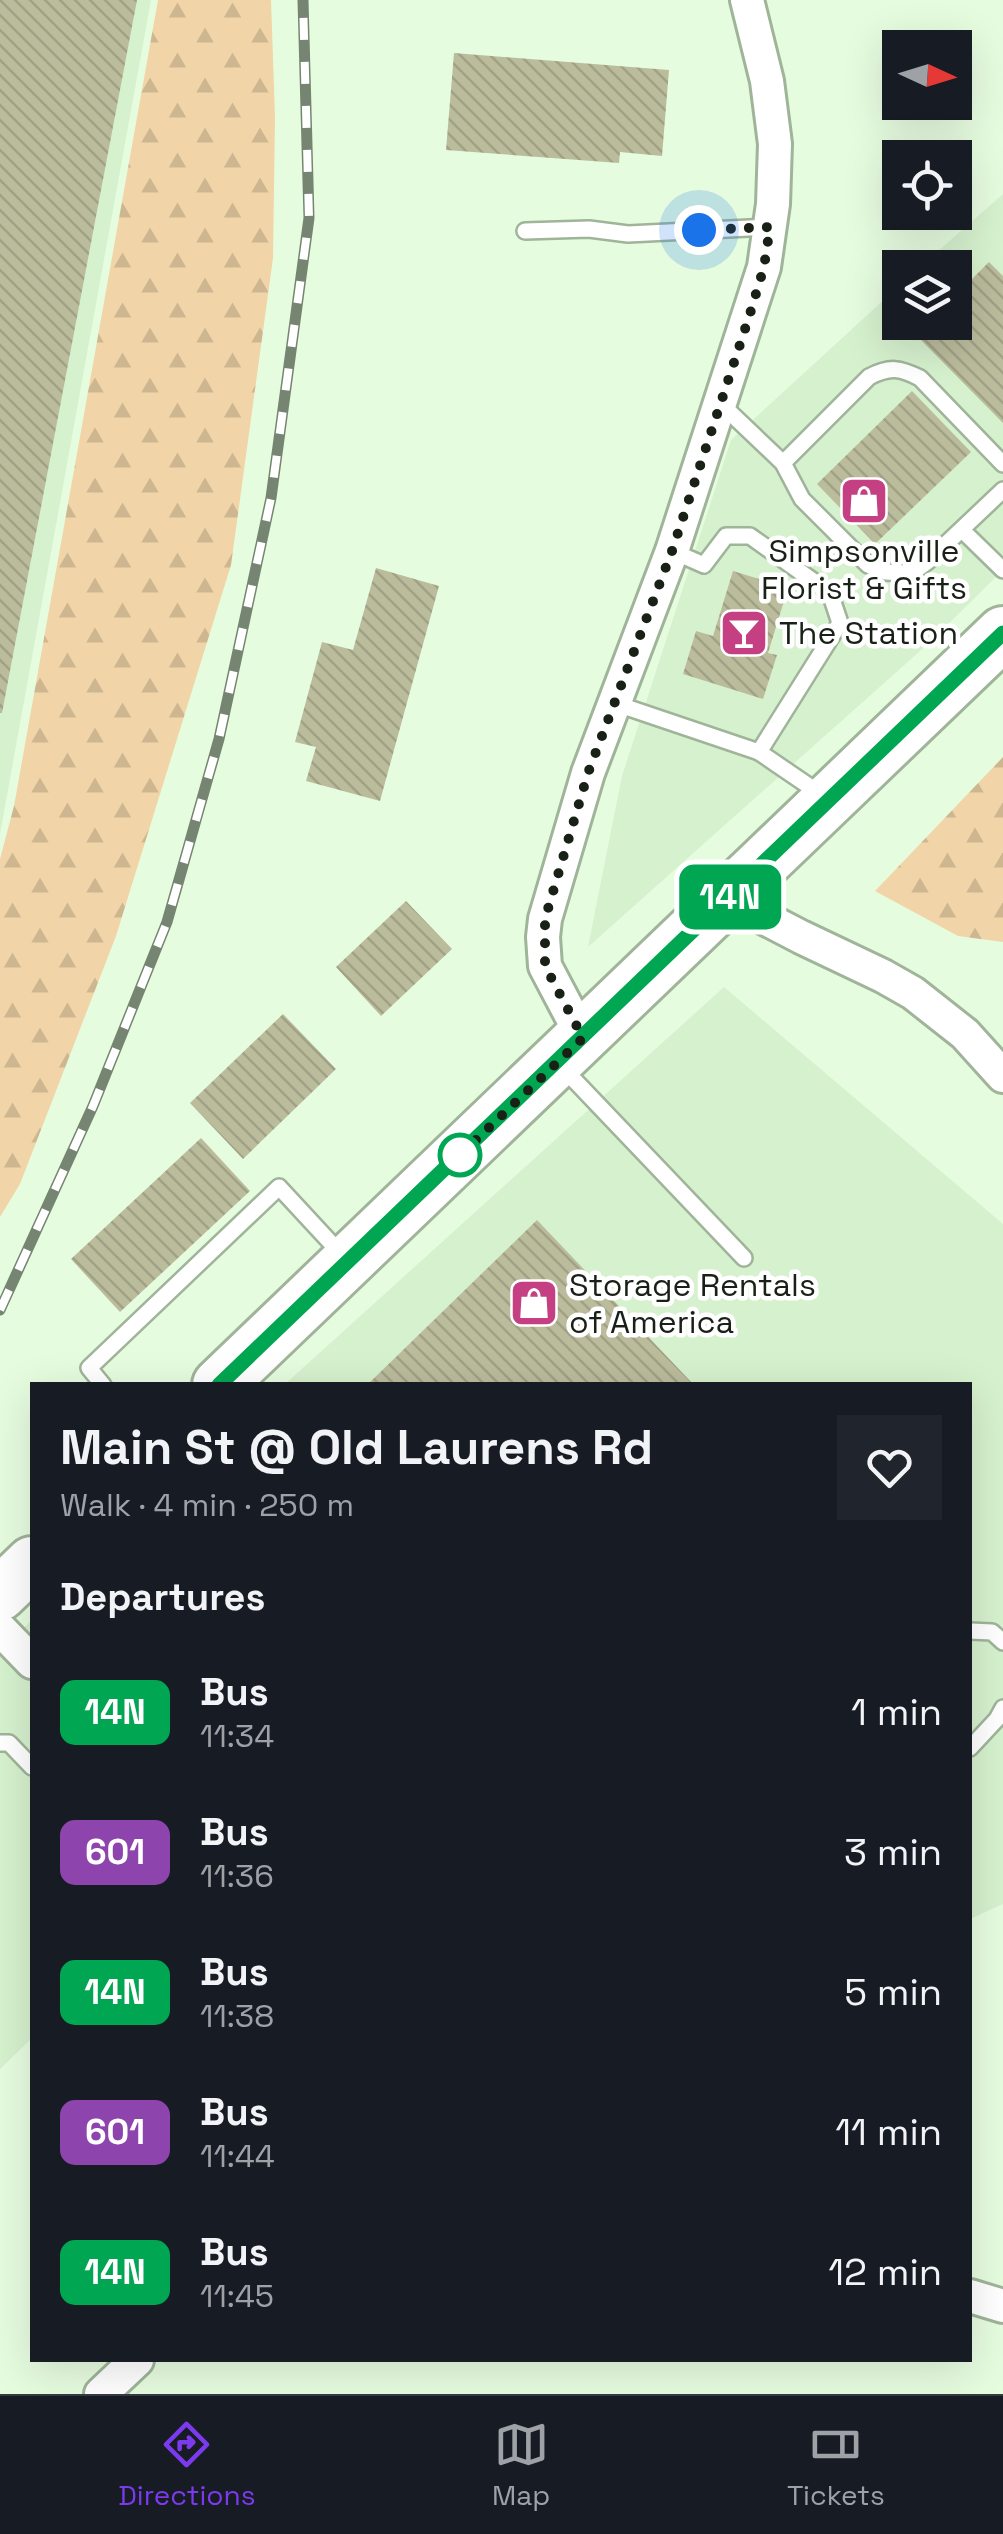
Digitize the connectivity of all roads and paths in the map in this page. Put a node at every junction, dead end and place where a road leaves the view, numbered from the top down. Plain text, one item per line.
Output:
1 (754, 3) edge
2 (770, 227) junction
3 (524, 231) dead end
4 (720, 403) junction
5 (783, 463) junction
6 (1003, 464) edge
7 (1003, 490) edge
8 (962, 530) junction
9 (672, 551) junction
10 (1003, 570) edge
11 (1003, 633) edge
12 (614, 703) junction
13 (759, 752) junction
14 (830, 800) junction
15 (728, 899) junction
16 (570, 1050) junction
17 (1003, 1076) edge
18 (744, 1258) dead end
19 (348, 1262) junction
20 (236, 1375) edge
21 (101, 1382) edge
22 (30, 1565) edge
23 (0, 1594) edge
24 (0, 1629) edge
25 (972, 1631) edge
26 (1003, 1642) edge
27 (30, 1660) edge
28 (1003, 1708) edge
29 (0, 1743) edge
30 (972, 1746) edge
31 (30, 1765) edge
32 (972, 2297) edge
33 (1003, 2306) edge
34 (136, 2362) edge
35 (101, 2394) edge

1 - 2 street
2 - 3 lane
2 - 4 street
4 - 5 lane
4 - 9 street
5 - 6 lane
5 - 8 lane
7 - 8 lane
8 - 10 lane
9 - 12 street
9 - 13 lane
11 - 14 main road
12 - 13 lane
12 - 16 street
13 - 14 lane
14 - 15 main road
15 - 16 main road
15 - 17 street
16 - 18 lane
16 - 19 main road
19 - 20 main road
19 - 21 lane
22 - 23 main road
24 - 27 street
25 - 26 lane
28 - 30 lane
29 - 31 lane
32 - 33 street
34 - 35 street

